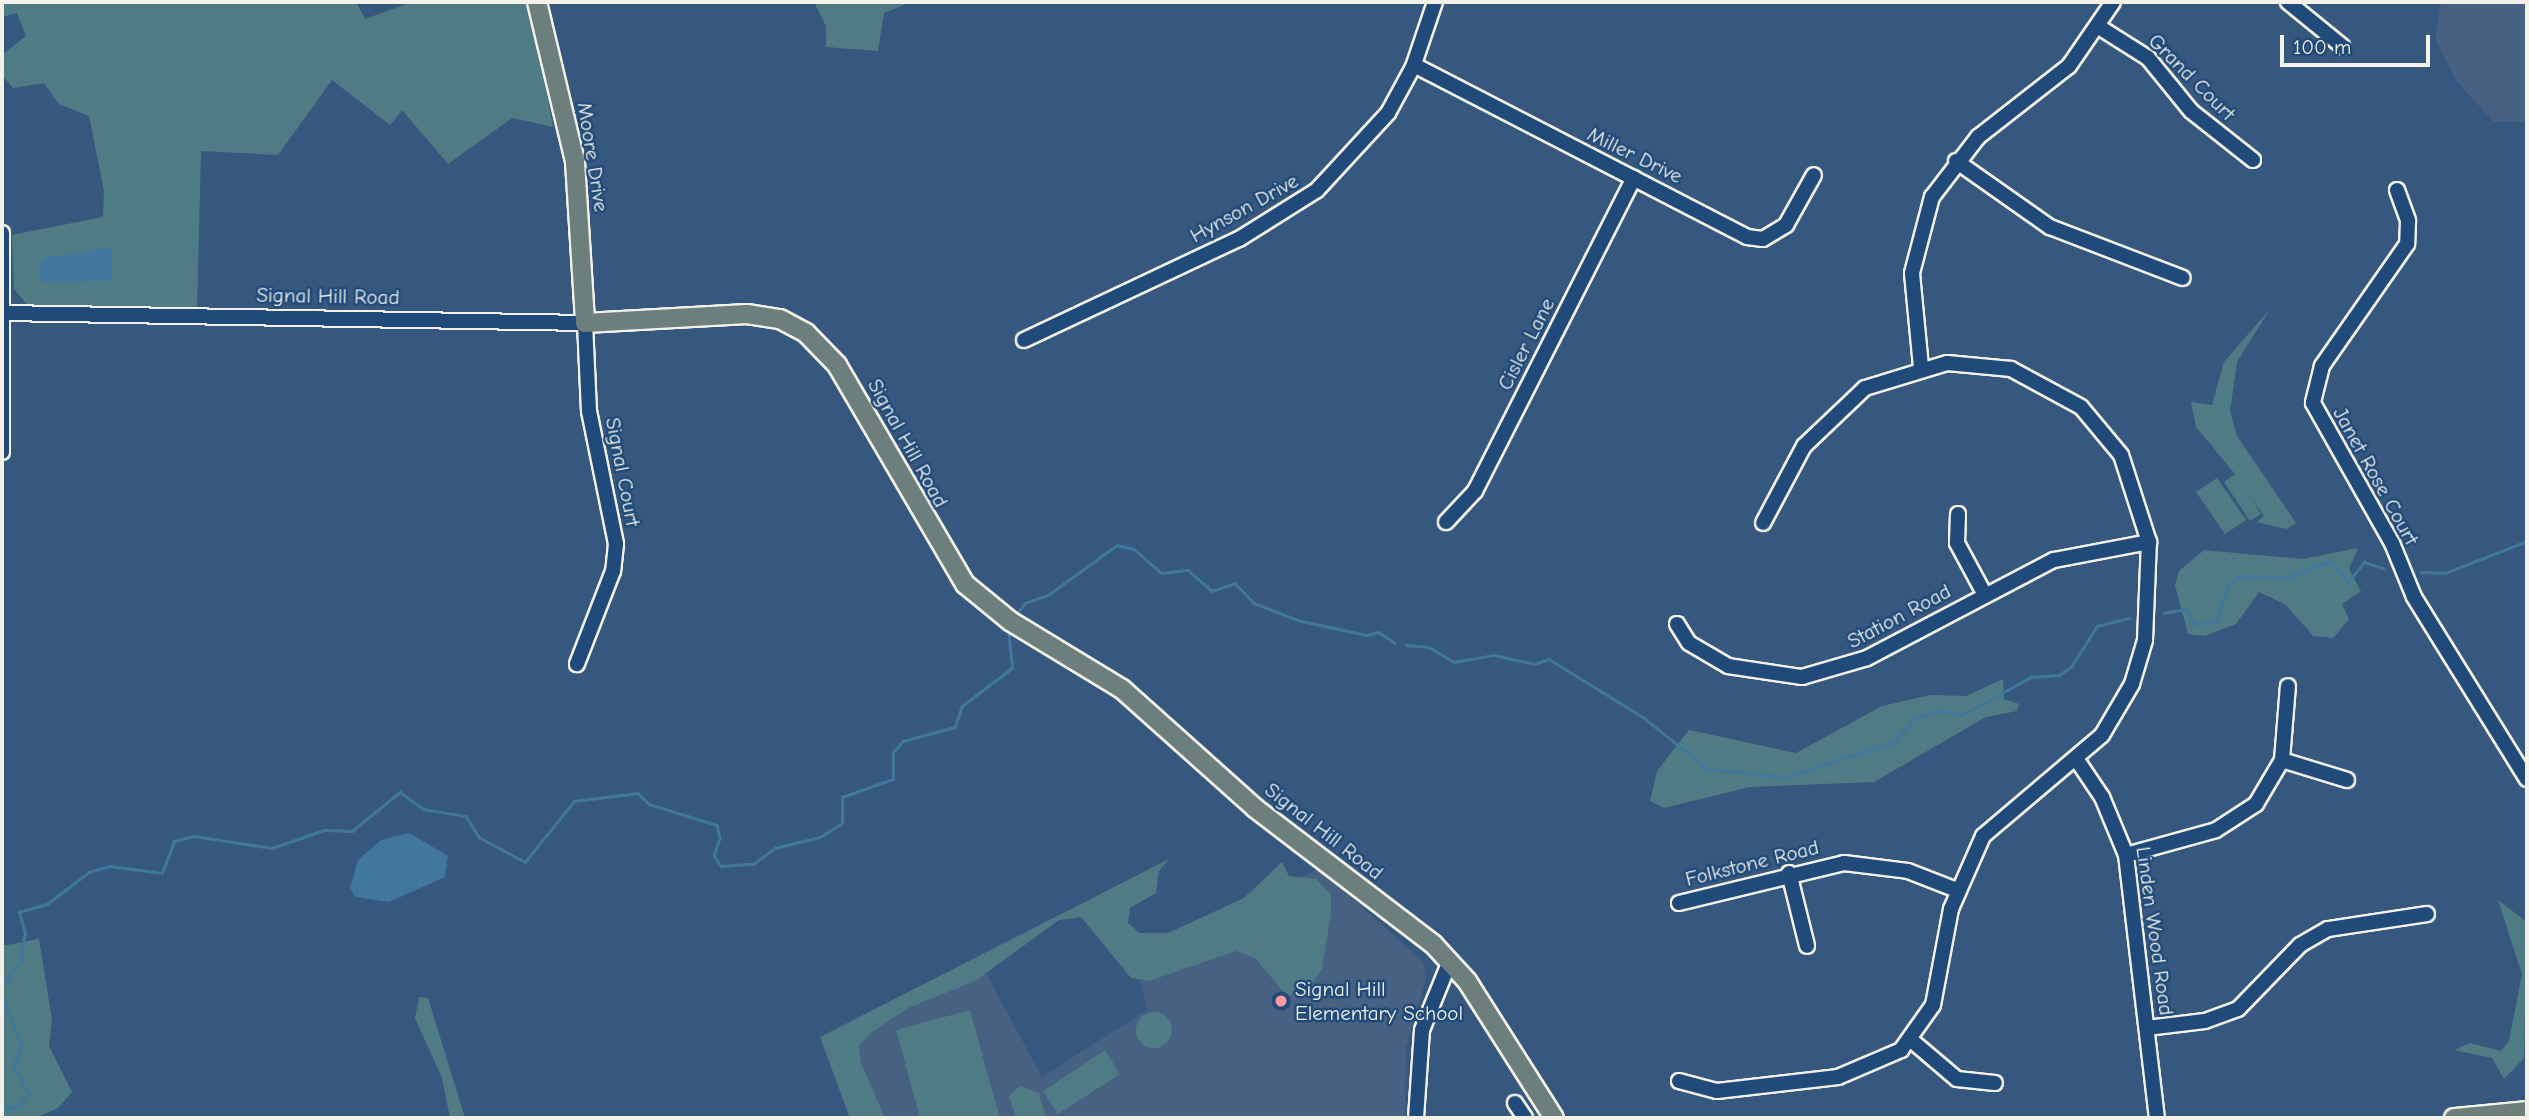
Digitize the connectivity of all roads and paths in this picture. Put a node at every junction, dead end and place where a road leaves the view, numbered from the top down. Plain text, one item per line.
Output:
1 (537, 2) edge
2 (1435, 2) edge
3 (2113, 2) edge
4 (2288, 2) edge
5 (2098, 27) junction
6 (2342, 46) dead end
7 (1414, 65) junction
8 (1956, 160) junction
9 (2253, 160) dead end
10 (1814, 175) dead end
11 (1633, 178) junction
12 (2397, 190) dead end
13 (2, 233) edge
14 (2183, 278) dead end
15 (4, 313) edge
16 (585, 323) junction
17 (1024, 340) dead end
18 (1921, 367) junction
19 (2, 452) edge
20 (1958, 513) dead end
21 (1446, 522) dead end
22 (1763, 523) dead end
23 (2149, 542) junction
24 (1985, 595) junction
25 (1677, 624) dead end
26 (578, 664) dead end
27 (2288, 686) dead end
28 (2077, 760) junction
29 (2281, 760) junction
30 (2527, 779) edge
31 (2347, 780) dead end
32 (2126, 855) junction
33 (1789, 873) junction
34 (1957, 890) junction
35 (1679, 903) dead end
36 (2427, 914) dead end
37 (1807, 946) dead end
38 (1450, 961) junction
39 (2147, 1028) junction
40 (1911, 1040) junction
41 (1679, 1081) dead end
42 (1994, 1083) dead end
43 (1514, 1103) dead end
44 (2527, 1111) edge
45 (1416, 1118) edge
46 (1525, 1118) edge
47 (1554, 1118) edge
48 (2157, 1118) edge
49 (2454, 1118) edge

1 - 16 main road, Moore Drive
2 - 7 street, Hynson Drive
3 - 5 street
4 - 6 street
5 - 8 street
5 - 9 street, Grand Court
7 - 11 street, Miller Drive
7 - 17 street, Hynson Drive
8 - 14 street
8 - 18 street
10 - 11 street, Miller Drive
11 - 21 street, Cisler Lane
12 - 30 street, Janet Rose Court
13 - 15 street
15 - 16 street, Signal Hill Road
15 - 19 street
16 - 26 street, Signal Court
16 - 38 main road, Signal Hill Road
18 - 22 street
18 - 23 street
20 - 24 street
23 - 24 street, Station Road
23 - 28 street
24 - 25 street, Station Road
27 - 29 street
28 - 32 street, Linden Wood Road
28 - 34 street
29 - 31 street
29 - 32 street
32 - 39 street, Linden Wood Road
33 - 34 street, Folkstone Road
33 - 35 street, Folkstone Road
33 - 37 street
34 - 40 street
36 - 39 street
38 - 45 street
38 - 47 main road, Signal Hill Road
39 - 48 street, Linden Wood Road
40 - 41 street
40 - 42 street
43 - 46 street
44 - 49 main road

